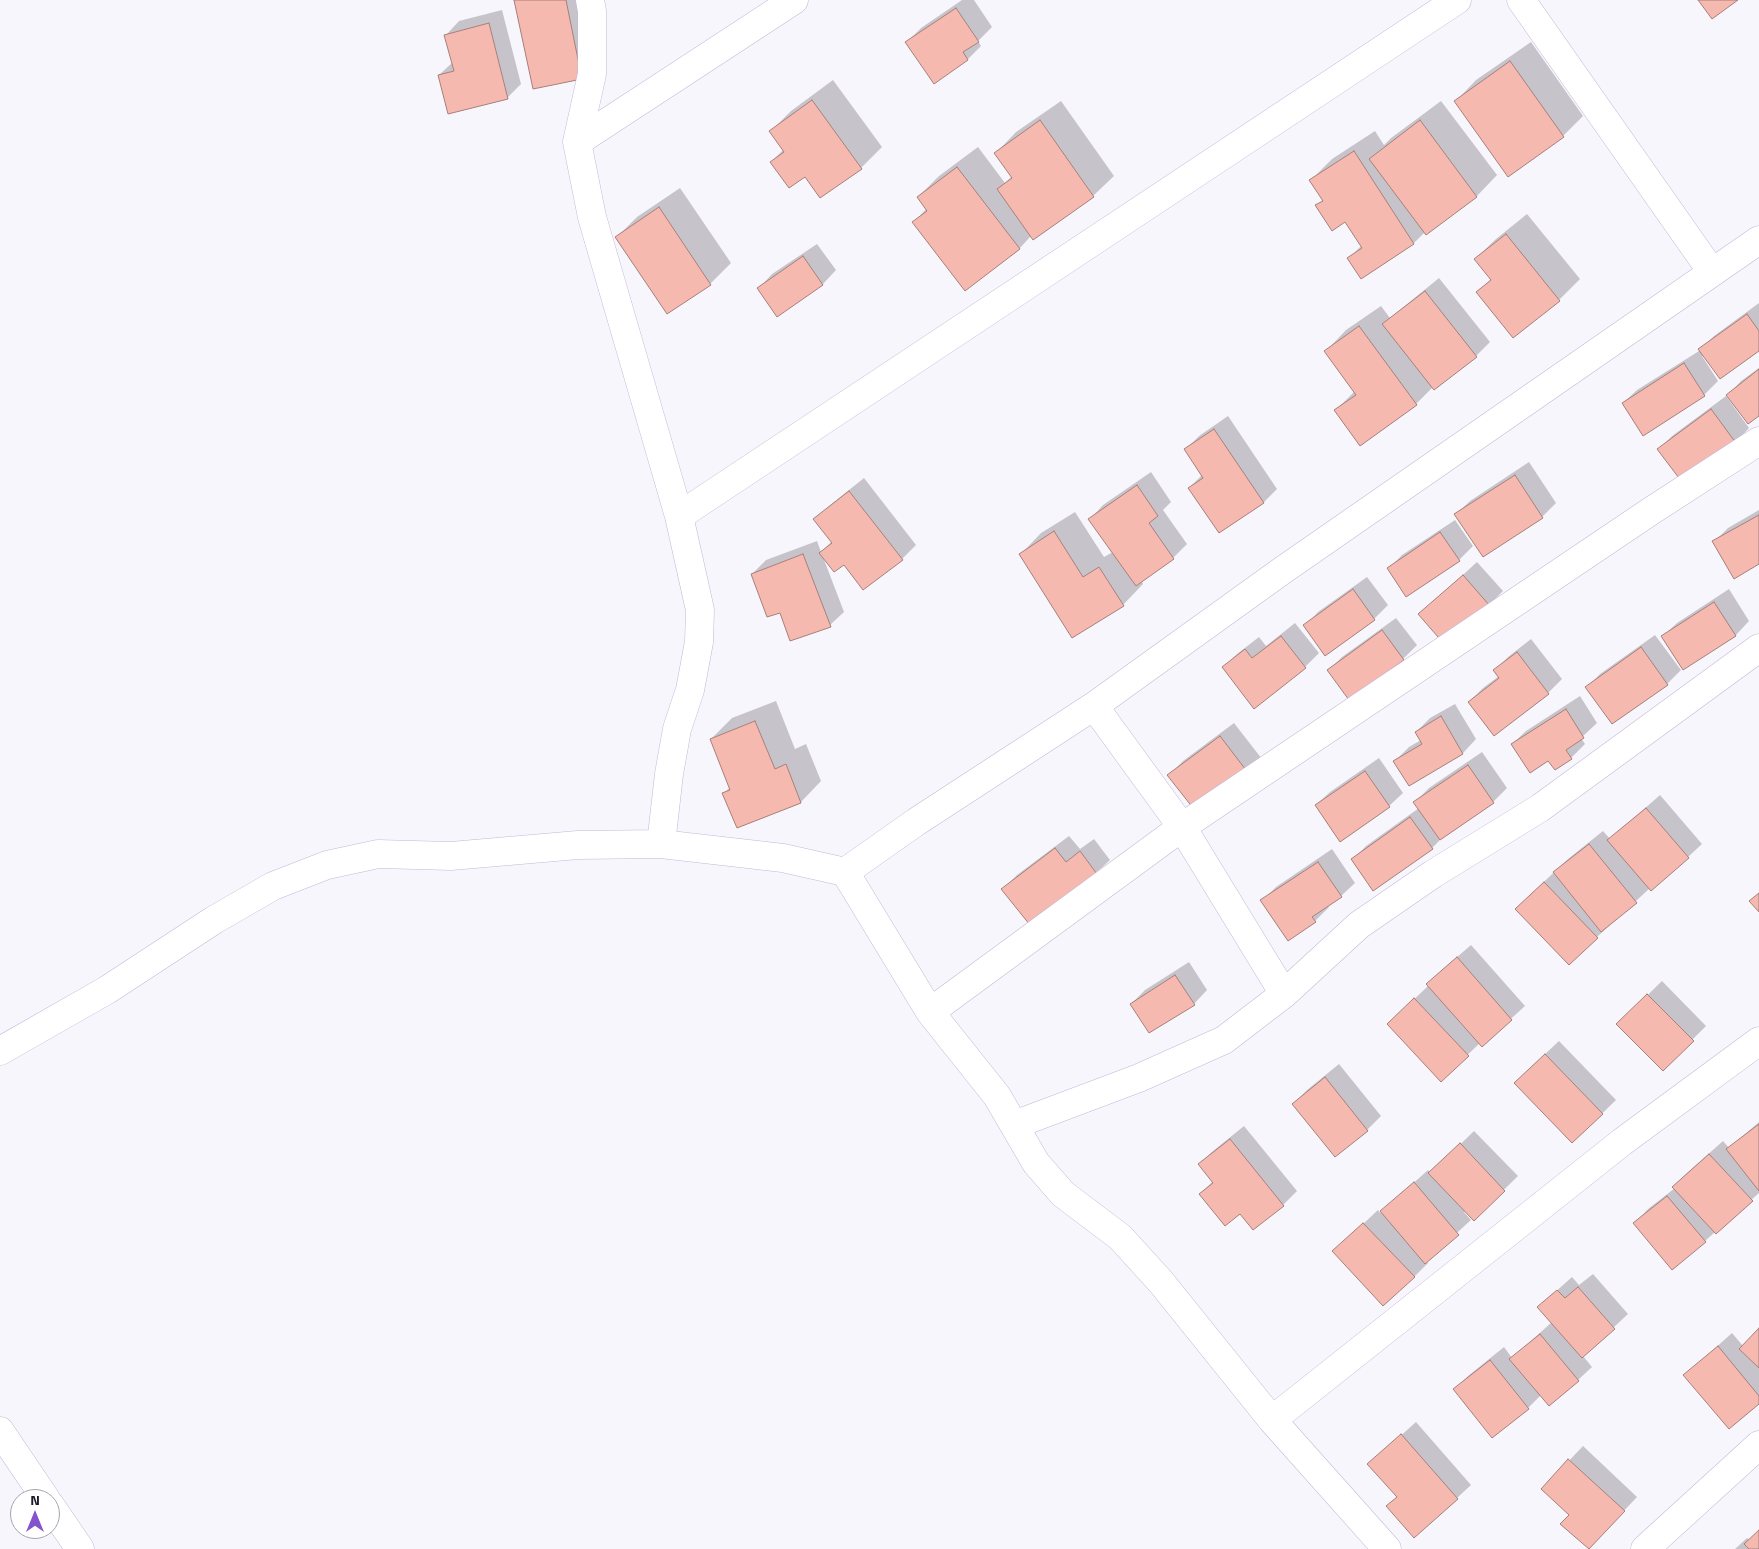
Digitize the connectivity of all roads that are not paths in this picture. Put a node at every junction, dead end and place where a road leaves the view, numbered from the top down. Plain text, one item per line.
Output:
1 (590, 0) edge
2 (794, 0) edge
3 (1457, 0) edge
4 (1522, 0) edge
5 (577, 142) junction
6 (1759, 240) edge
7 (1712, 272) junction
8 (1759, 440) edge
9 (679, 516) junction
10 (1759, 648) edge
11 (1094, 706) junction
12 (1182, 827) junction
13 (661, 844) junction
14 (845, 872) junction
15 (1284, 994) junction
16 (930, 1012) junction
17 (1759, 1041) edge
18 (0, 1051) edge
19 (1014, 1125) junction
20 (1272, 1420) junction
21 (0, 1431) edge
22 (1759, 1445) edge
23 (39, 1489) edge
24 (60, 1520) edge
25 (80, 1549) edge
26 (1387, 1549) edge
27 (1645, 1549) edge

1 - 5 street
2 - 5 street
3 - 9 street
4 - 7 street
5 - 9 street
6 - 7 street
7 - 11 street
8 - 12 street
9 - 13 street
10 - 15 street
11 - 12 street
11 - 14 street
12 - 15 street
12 - 16 street
13 - 14 street
13 - 18 street
14 - 16 street
15 - 19 street
16 - 19 street
17 - 20 street
19 - 20 street
20 - 26 street
21 - 23 street
22 - 27 street
24 - 25 street

